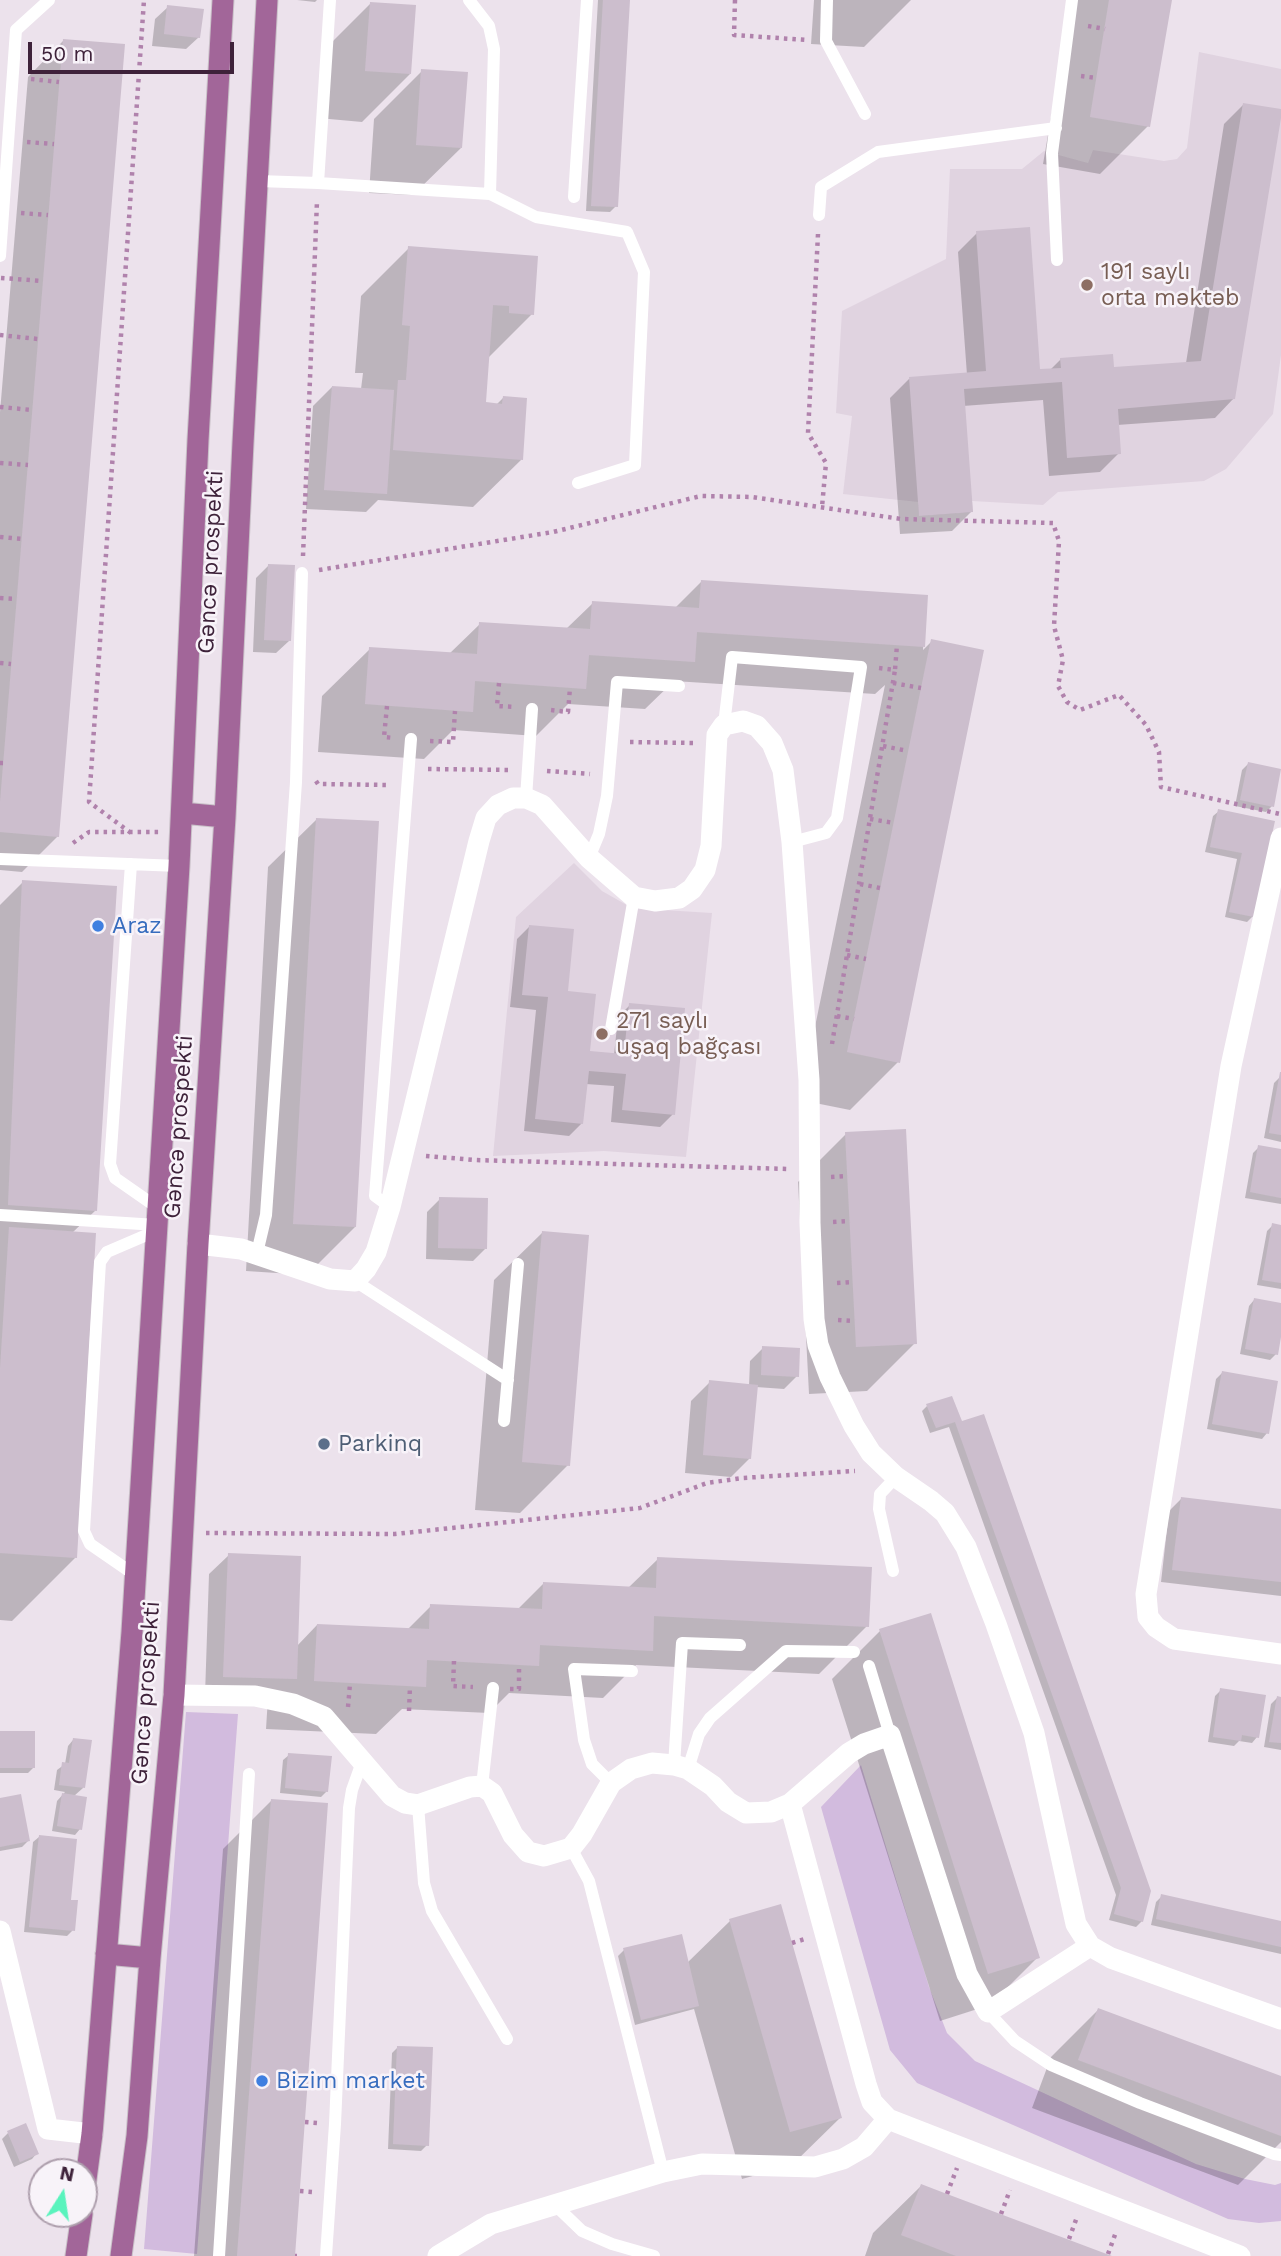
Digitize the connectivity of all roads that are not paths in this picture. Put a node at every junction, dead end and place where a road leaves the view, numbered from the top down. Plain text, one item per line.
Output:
1 (49, 0) edge
2 (223, 0) edge
3 (267, 0) edge
4 (330, 0) edge
5 (469, 0) edge
6 (587, 0) edge
7 (827, 0) edge
8 (1072, 0) edge
9 (866, 114) dead end
10 (1056, 128) junction
11 (258, 181) junction
12 (317, 183) junction
13 (490, 194) junction
14 (574, 197) dead end
15 (819, 215) road end
16 (0, 256) edge
17 (1057, 260) dead end
18 (578, 483) dead end
19 (302, 573) road end
20 (679, 686) dead end
21 (532, 709) dead end
22 (721, 734) junction
23 (411, 739) dead end
24 (526, 798) junction
25 (182, 813) junction
26 (225, 817) junction
27 (1281, 838) edge
28 (792, 842) junction
29 (0, 859) edge
30 (589, 859) junction
31 (131, 864) junction
32 (179, 866) junction
33 (635, 897) junction
34 (611, 1029) dead end
35 (390, 1207) junction
36 (0, 1215) edge
37 (157, 1221) junction
38 (198, 1244) junction
39 (257, 1253) junction
40 (518, 1265) dead end
41 (355, 1281) junction
42 (508, 1380) junction
43 (504, 1422) dead end
44 (892, 1473) junction
45 (893, 1571) dead end
46 (135, 1575) junction
47 (740, 1645) dead end
48 (854, 1652) dead end
49 (1281, 1654) edge
50 (869, 1666) dead end
51 (632, 1671) dead end
52 (493, 1688) dead end
53 (174, 1695) junction
54 (890, 1735) junction
55 (362, 1762) junction
56 (681, 1767) junction
57 (249, 1774) dead end
58 (611, 1783) junction
59 (482, 1786) junction
60 (790, 1804) junction
61 (418, 1805) junction
62 (571, 1848) junction
63 (0, 1931) edge
64 (1090, 1946) junction
65 (106, 1954) junction
66 (150, 1958) junction
67 (988, 2012) junction
68 (1281, 2019) edge
69 (507, 2039) dead end
70 (888, 2119) junction
71 (92, 2134) junction
72 (1281, 2155) edge
73 (89, 2158) edge
74 (663, 2172) junction
75 (554, 2204) junction
76 (80, 2228) edge
77 (76, 2256) edge
78 (121, 2256) edge
79 (219, 2256) edge
80 (326, 2256) edge
81 (438, 2256) edge
82 (654, 2256) edge
83 (1240, 2256) edge

1 - 16 lane
2 - 25 main road, Gəncə prospekti
3 - 11 main road, Gəncə prospekti
4 - 12 lane
5 - 13 lane
6 - 14 lane
7 - 9 lane
8 - 10 lane
10 - 15 lane
10 - 17 lane
11 - 12 lane
11 - 26 main road, Gəncə prospekti
12 - 13 lane
13 - 18 lane
19 - 39 lane
20 - 30 lane
21 - 24 lane
22 - 28 street
22 - 28 lane
22 - 33 street
23 - 35 lane
24 - 30 street
24 - 35 street
25 - 26 main road
25 - 32 main road, Gəncə prospekti
26 - 38 main road, Gəncə prospekti
27 - 49 street
28 - 44 street
29 - 31 lane
30 - 33 street
31 - 32 lane
31 - 37 lane
32 - 37 main road, Gəncə prospekti
33 - 34 lane
35 - 41 street
36 - 37 lane
37 - 46 main road, Gəncə prospekti
37 - 46 lane
38 - 39 street
38 - 53 main road, Gəncə prospekti
39 - 41 street
40 - 42 lane
41 - 42 lane
42 - 43 lane
44 - 45 lane
44 - 64 street
46 - 65 main road, Gəncə prospekti
47 - 56 lane
48 - 56 lane
50 - 54 lane
51 - 58 lane
52 - 59 lane
53 - 55 street
53 - 66 main road, Gəncə prospekti
54 - 60 street
54 - 67 street
55 - 61 street
55 - 80 lane
56 - 58 street
56 - 60 street
57 - 79 lane
58 - 62 street
59 - 61 street
59 - 62 street
60 - 70 street
61 - 69 lane
62 - 74 lane
63 - 71 street
64 - 67 street
64 - 68 street
65 - 66 main road
65 - 71 main road, Gəncə prospekti
66 - 78 main road, Gəncə prospekti
67 - 72 lane
70 - 74 street
70 - 83 street
71 - 73 main road, Gəncə prospekti
74 - 75 street
75 - 81 street
75 - 82 lane
76 - 77 main road

